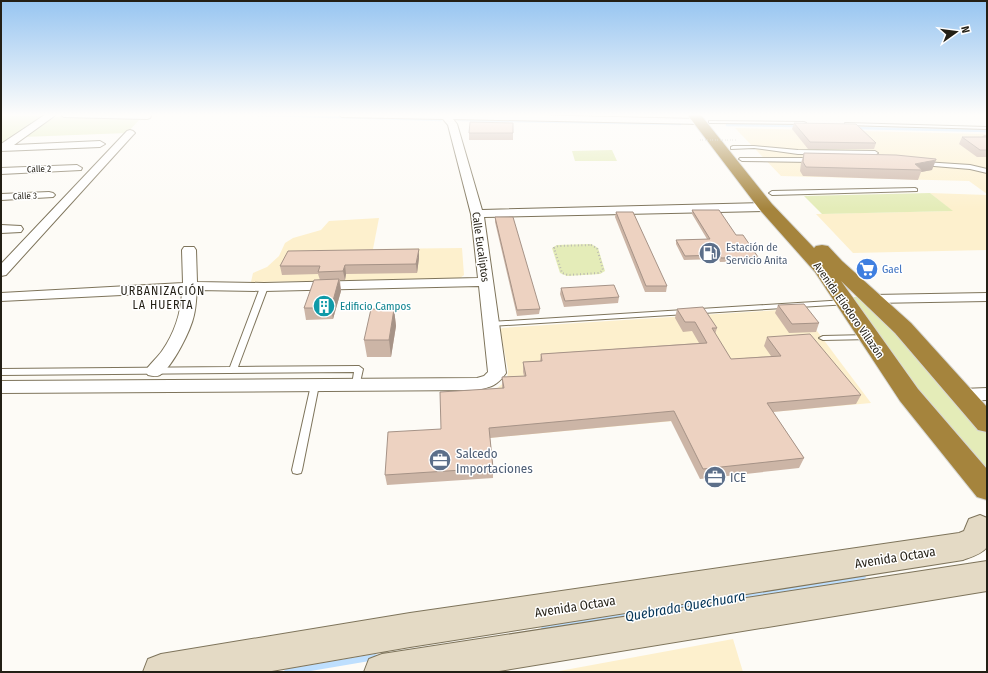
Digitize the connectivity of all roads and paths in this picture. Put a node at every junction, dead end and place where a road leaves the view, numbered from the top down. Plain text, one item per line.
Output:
1 (66, 145) edge
2 (119, 145) edge
3 (456, 145) edge
4 (717, 145) edge
5 (731, 145) edge
6 (731, 145) edge
7 (2, 148) edge
8 (737, 149) junction
9 (876, 153) edge
10 (821, 160) edge
11 (917, 164) edge
12 (78, 168) dead end
13 (1, 171) edge
14 (987, 171) edge
15 (915, 190) dead end
16 (49, 195) dead end
17 (1, 197) edge
18 (769, 200) junction
19 (476, 214) junction
20 (1, 229) edge
21 (17, 229) dead end
22 (597, 248) joint
23 (189, 250) dead end
24 (1, 272) edge
25 (486, 282) junction
26 (191, 286) junction
27 (264, 287) junction
28 (1, 297) edge
29 (987, 297) edge
30 (873, 300) junction
31 (846, 302) junction
32 (491, 324) junction
33 (868, 337) junction
34 (823, 338) dead end
35 (233, 370) junction
36 (154, 371) junction
37 (1, 372) edge
38 (315, 385) junction
39 (356, 385) junction
40 (1, 387) edge
41 (987, 394) edge
42 (962, 395) junction
43 (987, 423) edge
44 (297, 470) dead end
45 (987, 489) edge
46 (984, 530) edge
47 (987, 576) edge
48 (410, 630) junction
49 (401, 670) edge
50 (161, 672) edge

1 - 7 street
2 - 24 street
3 - 19 street, Calle Eucaliptos
4 - 18 highway, Avenida Eliodoro Villazón
5 - 8 highway, Avenida Eliodoro Villazón
6 - 8 path, bridge
8 - 9 lane
8 - 10 lane
8 - 18 highway, Avenida Eliodoro Villazón
11 - 14 lane
12 - 13 street, Calle 2
15 - 18 lane
16 - 17 street, Calle 3
18 - 19 street
18 - 30 highway, Avenida Eliodoro Villazón
18 - 31 highway, Avenida Eliodoro Villazón
19 - 25 street, Calle Eucaliptos
20 - 21 street
22 - 22 path
23 - 26 street
25 - 27 street
25 - 32 street, Calle Eucaliptos
26 - 27 street
26 - 28 street
26 - 36 street
27 - 35 lane
29 - 30 street
30 - 42 highway, Avenida Eliodoro Villazón
31 - 32 lane
31 - 33 highway, Avenida Eliodoro Villazón
32 - 39 street, Calle Eucaliptos
33 - 34 lane
33 - 45 highway, Avenida Eliodoro Villazón
35 - 36 lane
35 - 39 lane
36 - 37 lane
38 - 39 street
38 - 40 street
38 - 44 lane
41 - 42 street
42 - 43 highway, Avenida Eliodoro Villazón
46 - 48 main road, Avenida Octava
47 - 49 main road
48 - 49 street
48 - 50 main road, Avenida Octava

